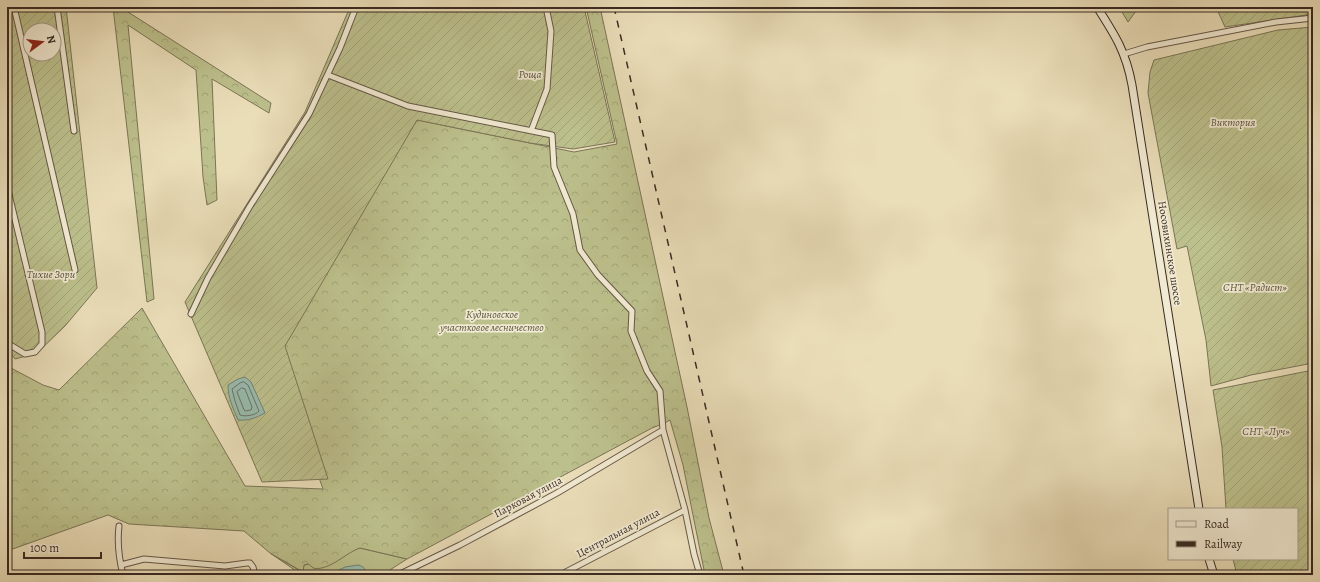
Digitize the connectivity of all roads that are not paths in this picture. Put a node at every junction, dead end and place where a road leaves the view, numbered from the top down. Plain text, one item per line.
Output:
1 (14, 7) edge
2 (58, 7) edge
3 (356, 7) edge
4 (546, 7) edge
5 (1097, 7) edge
6 (1313, 18) edge
7 (1124, 54) junction
8 (328, 75) junction
9 (74, 131) dead end
10 (531, 131) junction
11 (7, 186) edge
12 (75, 270) dead end
13 (191, 314) dead end
14 (7, 343) edge
15 (663, 430) junction
16 (1199, 508) edge
17 (685, 510) junction
18 (119, 526) dead end
19 (1209, 560) edge
20 (121, 565) junction
21 (123, 575) edge
22 (255, 575) edge
23 (398, 575) edge
24 (560, 575) edge
25 (700, 575) edge
26 (1214, 575) edge

1 - 12 street
2 - 9 street
3 - 8 street
4 - 10 street
5 - 7 main road, Носовихинское шоссе
6 - 7 street
7 - 16 main road, Носовихинское шоссе
8 - 10 street
8 - 13 street
10 - 15 street
11 - 14 street
15 - 17 street
15 - 23 street, Парковая улица
17 - 24 street, Центральная улица
17 - 25 street
18 - 20 street
19 - 26 main road
20 - 21 street
20 - 22 street

